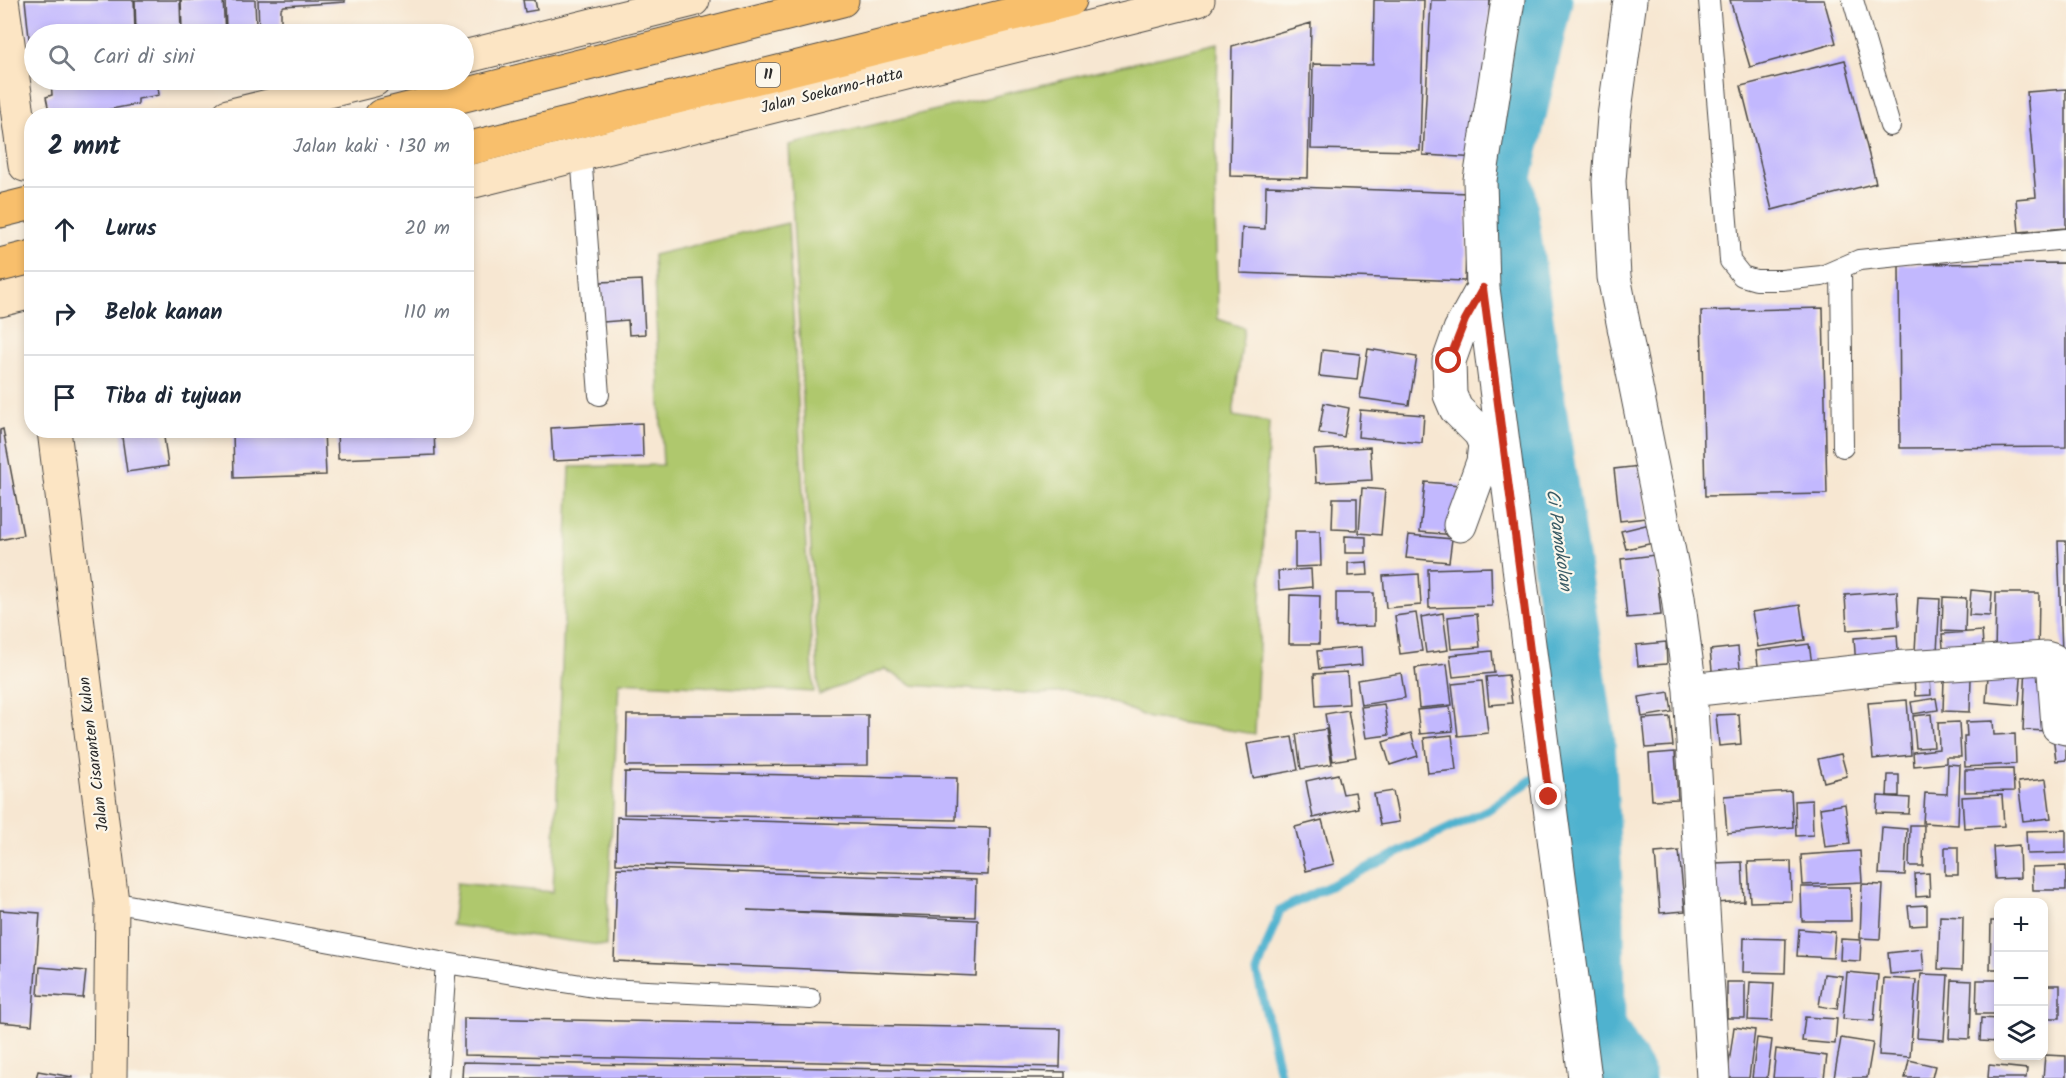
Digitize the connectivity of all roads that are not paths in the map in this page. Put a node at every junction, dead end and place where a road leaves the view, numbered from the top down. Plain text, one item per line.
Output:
1 (2, 0) edge
2 (693, 0) edge
3 (842, 0) edge
4 (1070, 0) edge
5 (1198, 0) edge
6 (1508, 0) edge
7 (1630, 0) edge
8 (1709, 0) edge
9 (1853, 0) edge
10 (474, 55) edge
11 (333, 90) edge
12 (260, 108) edge
13 (413, 108) edge
14 (1890, 126) dead end
15 (474, 147) edge
16 (581, 154) junction
17 (19, 167) edge
18 (474, 181) edge
19 (24, 205) edge
20 (0, 211) edge
21 (2066, 239) edge
22 (24, 259) edge
23 (0, 265) edge
24 (1840, 268) junction
25 (1483, 288) junction
26 (24, 294) edge
27 (0, 300) edge
28 (599, 395) dead end
29 (55, 438) edge
30 (1842, 447) dead end
31 (1460, 525) dead end
32 (1690, 690) junction
33 (2066, 728) edge
34 (112, 902) junction
35 (446, 963) junction
36 (811, 999) dead end
37 (110, 1078) edge
38 (438, 1078) edge
39 (1585, 1078) edge
40 (1713, 1078) edge

1 - 17 main road
2 - 10 main road
3 - 13 highway
4 - 15 highway, Jalan Soekarno-Hatta / 11
5 - 16 main road, Jalan Soekarno-Hatta
6 - 25 street
7 - 32 street
8 - 24 lane
9 - 14 lane
11 - 12 main road
16 - 18 main road, Jalan Soekarno-Hatta
16 - 28 lane
19 - 20 highway
21 - 24 lane
22 - 23 highway
24 - 30 lane
25 - 31 street
25 - 39 street
26 - 27 main road
29 - 34 main road, Jalan Cisaranten Kulon
32 - 33 street
32 - 40 street
34 - 35 lane
34 - 37 main road, Jalan Cisaranten Kulon
35 - 36 lane
35 - 38 lane

